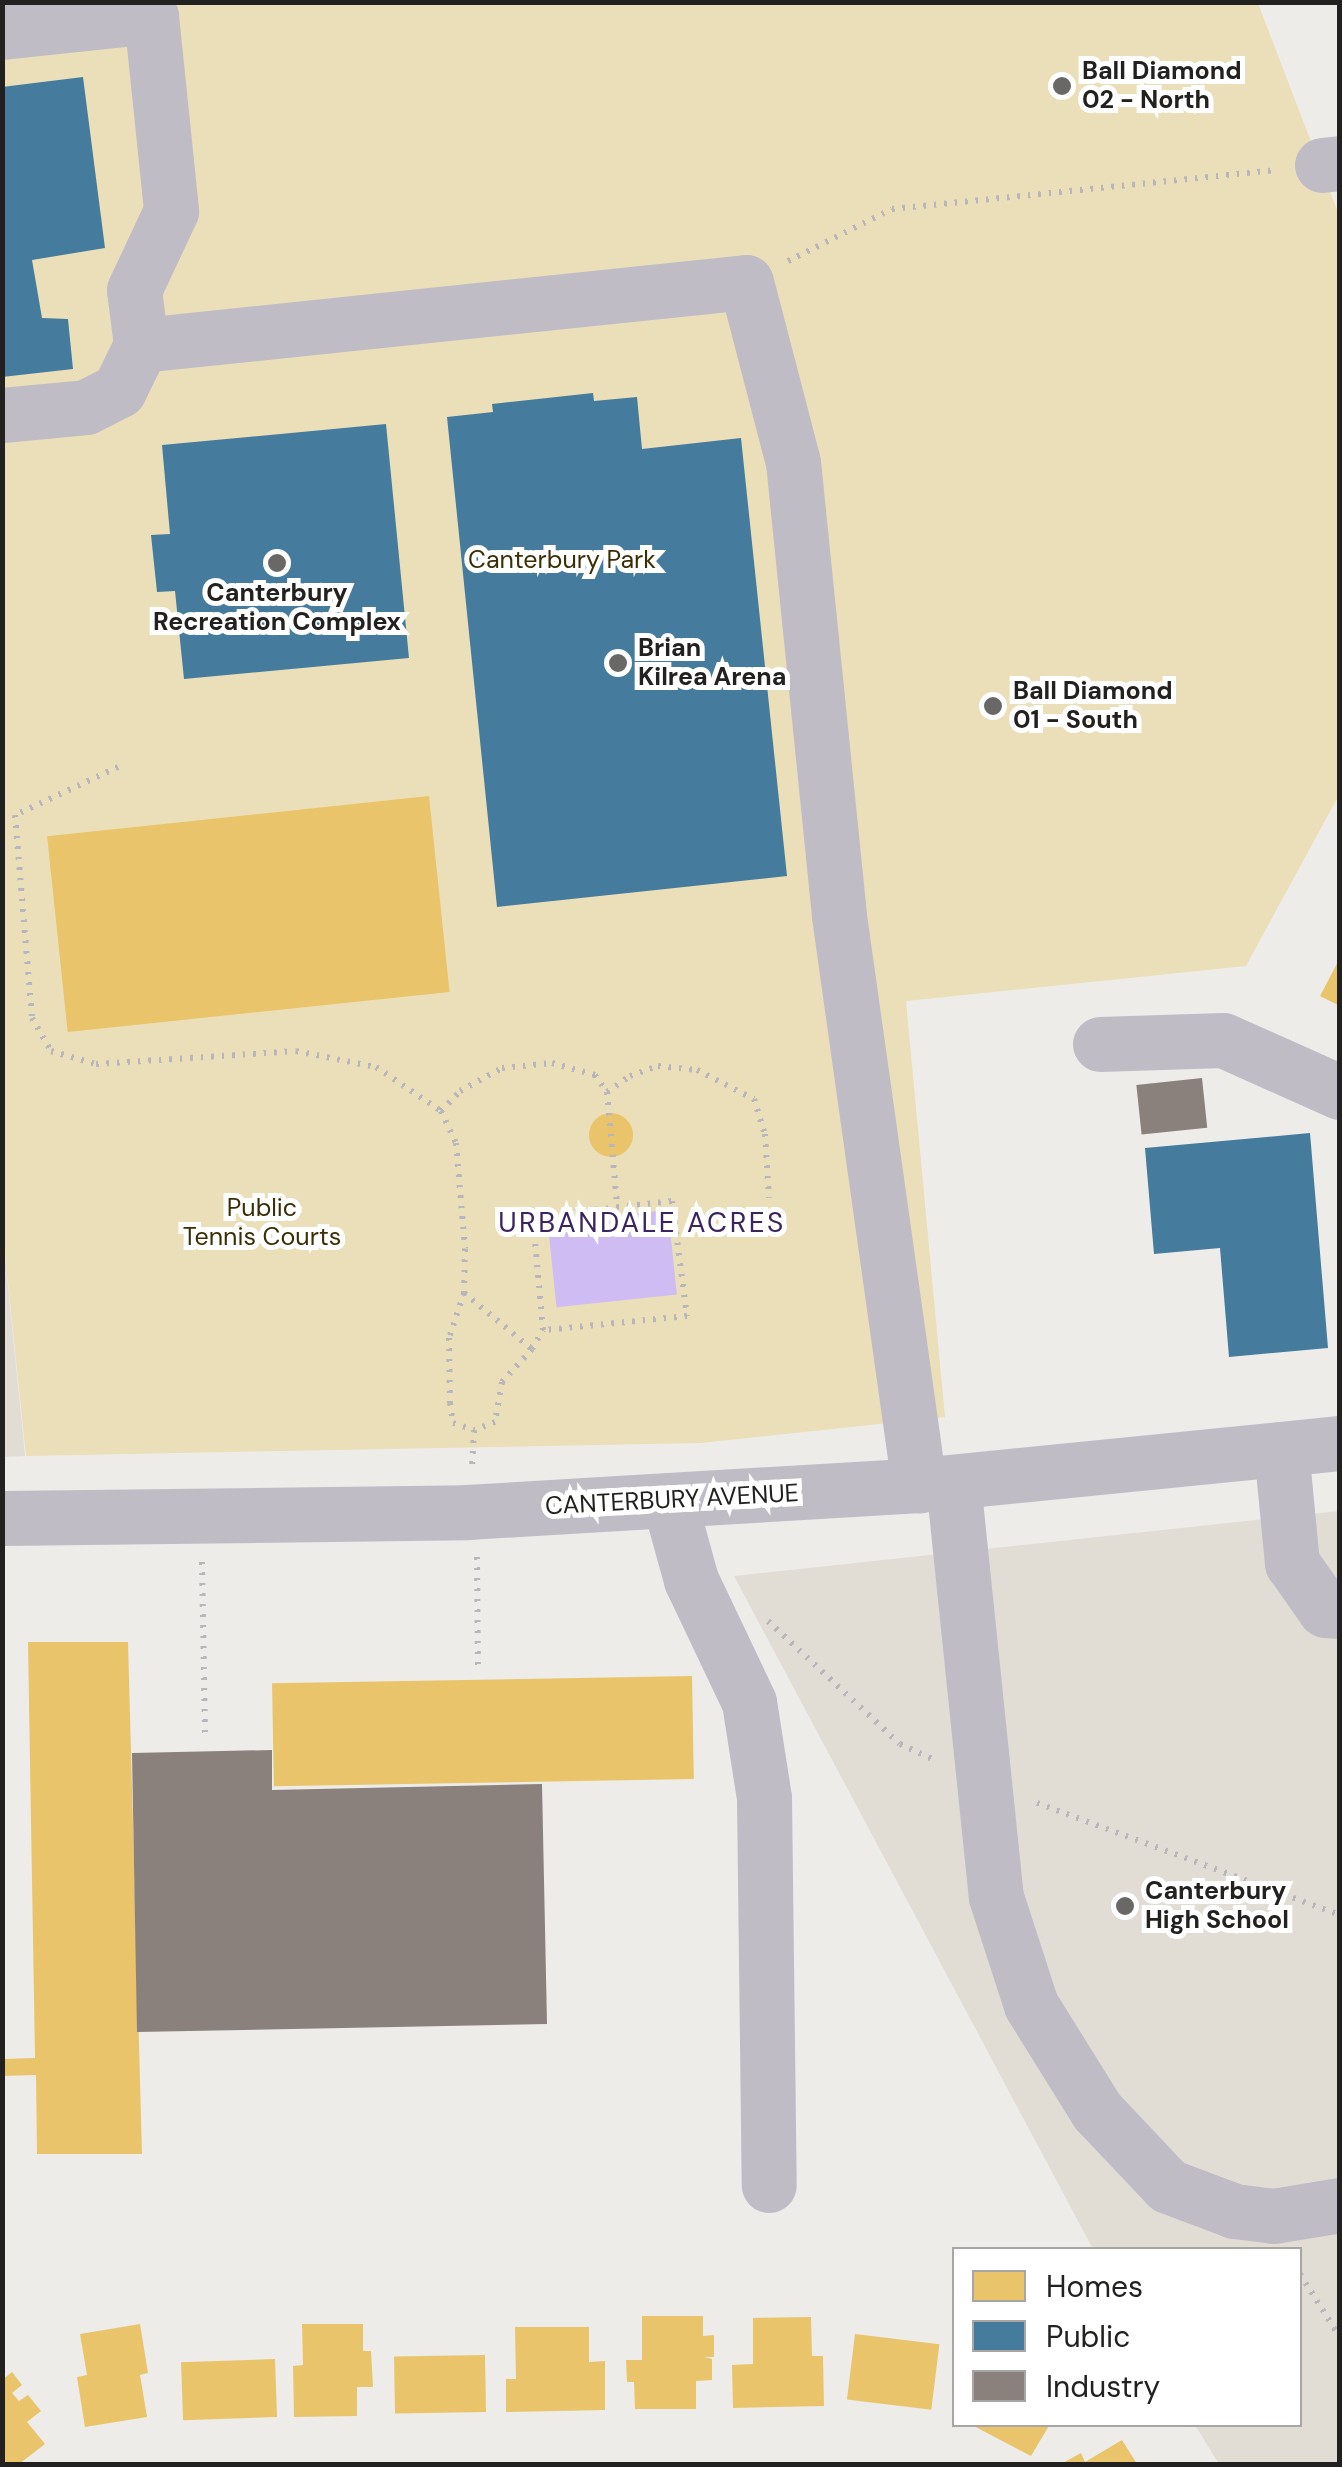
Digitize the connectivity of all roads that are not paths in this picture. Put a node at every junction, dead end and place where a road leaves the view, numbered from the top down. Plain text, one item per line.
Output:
1 (2, 32) edge
2 (140, 345) junction
3 (2, 415) edge
4 (1100, 1044) dead end
5 (1340, 1092) edge
6 (1340, 1444) edge
7 (1280, 1449) junction
8 (936, 1484) junction
9 (670, 1500) junction
10 (2, 1518) edge
11 (1340, 1612) edge
12 (769, 2185) dead end
13 (1340, 2206) edge

1 - 2 street
2 - 3 street
2 - 8 street
4 - 5 street
6 - 7 street, CANTERBURY AVENUE
7 - 8 street, CANTERBURY AVENUE
7 - 11 street
8 - 9 street, CANTERBURY AVENUE
8 - 13 street
9 - 10 street, CANTERBURY AVENUE
9 - 12 street

